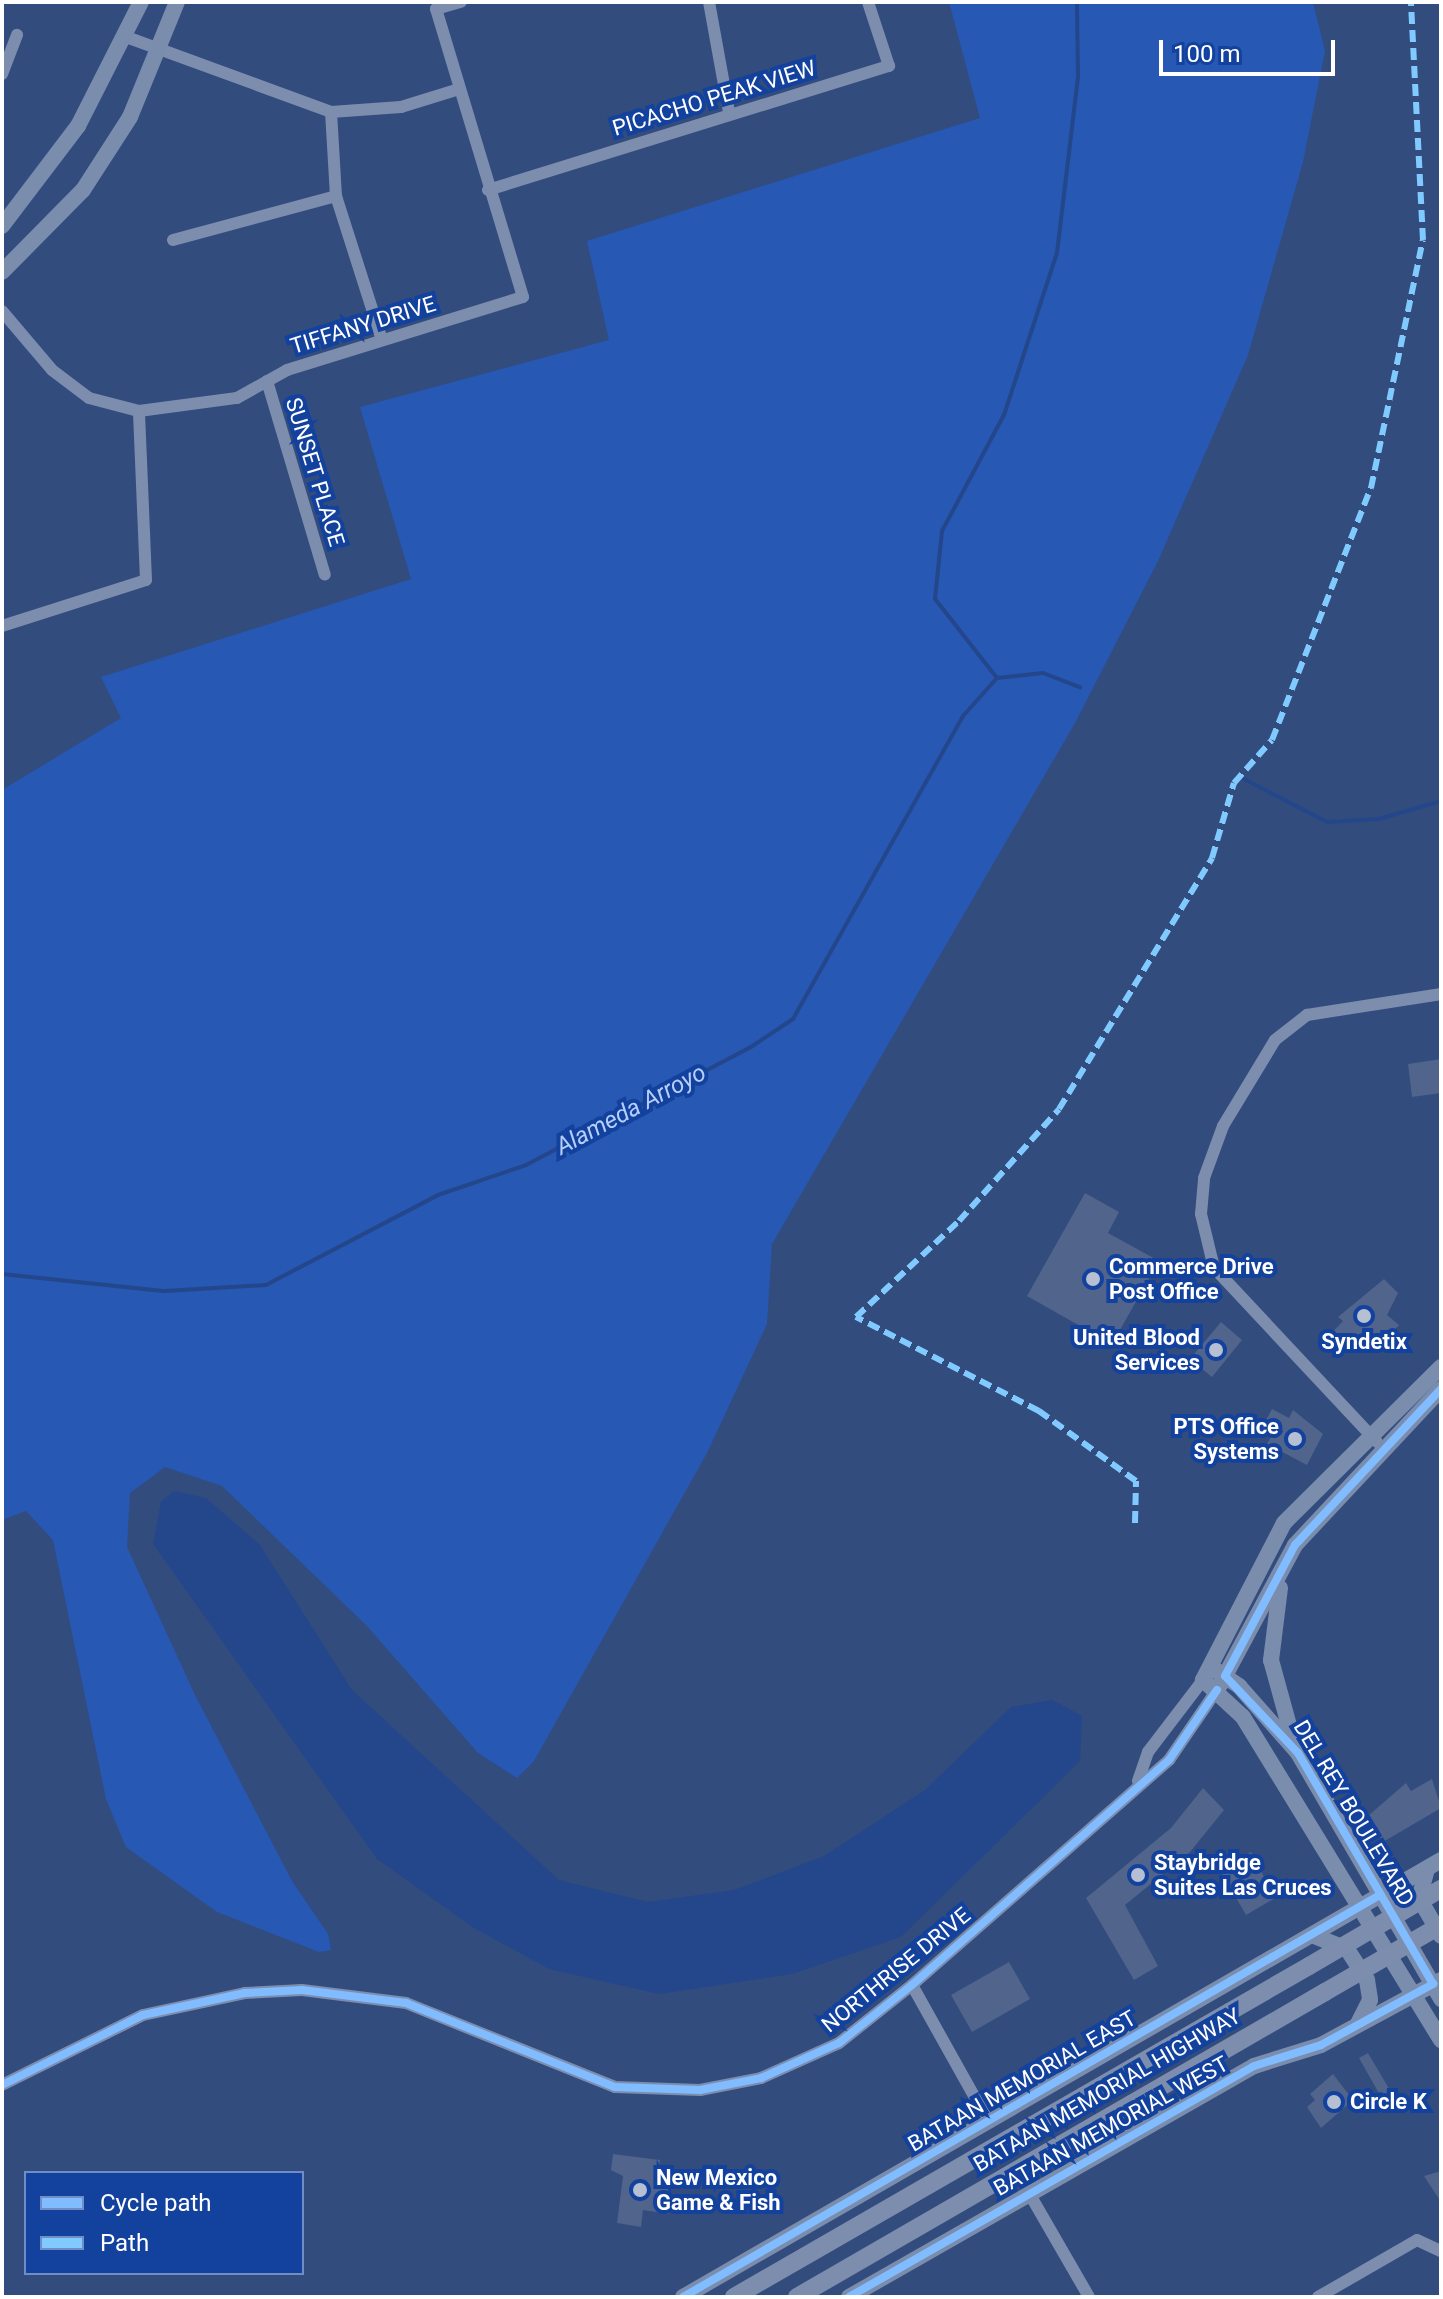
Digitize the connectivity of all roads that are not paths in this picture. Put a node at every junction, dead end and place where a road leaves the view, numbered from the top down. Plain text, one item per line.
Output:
1 (141, 2) edge
2 (177, 2) edge
3 (461, 2) edge
4 (709, 2) edge
5 (868, 2) edge
6 (17, 35) dead end
7 (129, 38) junction
8 (164, 49) junction
9 (2, 74) edge
10 (459, 89) junction
11 (331, 112) junction
12 (729, 112) junction
13 (488, 190) junction
14 (336, 196) junction
15 (2, 226) edge
16 (173, 240) dead end
17 (2, 272) edge
18 (2, 311) edge
19 (382, 340) junction
20 (267, 381) junction
21 (139, 411) junction
22 (325, 575) dead end
23 (3, 622) edge
24 (1441, 994) edge
25 (1441, 1367) edge
26 (1441, 1389) edge
27 (1370, 1434) junction
28 (1382, 1447) junction
29 (1295, 1545) junction
30 (1214, 1678) junction
31 (1298, 1753) junction
32 (1309, 1774) junction
33 (1138, 1781) junction
34 (1286, 1784) junction
35 (1435, 1864) edge
36 (1441, 1889) edge
37 (1378, 1896) junction
38 (1359, 1906) junction
39 (1441, 1925) edge
40 (1312, 1935) junction
41 (1441, 1936) edge
42 (912, 1985) junction
43 (1438, 1988) edge
44 (1412, 1998) junction
45 (1357, 2025) junction
46 (1441, 2040) edge
47 (2, 2085) edge
48 (988, 2121) junction
49 (1029, 2193) junction
50 (1441, 2251) edge
51 (683, 2297) edge
52 (734, 2297) edge
53 (797, 2297) edge
54 (849, 2297) edge
55 (1089, 2297) edge
56 (1318, 2297) edge

1 - 7 main road
2 - 8 main road
3 - 10 street
4 - 12 street
5 - 12 street, PICACHO PEAK VIEW
6 - 9 street
7 - 8 street
7 - 15 main road
8 - 11 street
8 - 17 main road
10 - 11 street
10 - 13 street
11 - 14 street
12 - 13 street, PICACHO PEAK VIEW
13 - 19 street, TIFFANY DRIVE
14 - 16 street
14 - 19 street
18 - 21 street, TIFFANY DRIVE
19 - 20 street, TIFFANY DRIVE
20 - 21 street, TIFFANY DRIVE
20 - 22 street, SUNSET PLACE
21 - 23 street
24 - 27 street
25 - 27 main road
26 - 28 main road
27 - 28 street
27 - 30 main road
28 - 29 main road
29 - 30 main road
29 - 31 main road
30 - 31 main road, DEL REY BOULEVARD
30 - 33 street, NORTHRISE DRIVE
30 - 33 street, NORTHRISE DRIVE
30 - 34 main road, DEL REY BOULEVARD
31 - 32 main road, DEL REY BOULEVARD
32 - 34 main road
32 - 37 main road, DEL REY BOULEVARD
33 - 42 street, NORTHRISE DRIVE
34 - 38 main road, DEL REY BOULEVARD
35 - 37 main road, BATAAN MEMORIAL EAST
35 - 41 main road
36 - 52 highway, BATAAN MEMORIAL HIGHWAY, bridge
37 - 38 main road, BATAAN MEMORIAL EAST
37 - 43 main road, DEL REY BOULEVARD
38 - 40 main road, BATAAN MEMORIAL EAST
38 - 44 main road, DEL REY BOULEVARD
39 - 53 highway, BATAAN MEMORIAL HIGHWAY, bridge
40 - 45 main road
40 - 48 main road, BATAAN MEMORIAL EAST
42 - 47 street, NORTHRISE DRIVE
42 - 48 street
43 - 44 main road, BATAAN MEMORIAL WEST
44 - 45 main road, BATAAN MEMORIAL WEST
44 - 46 main road, DEL REY BOULEVARD
45 - 49 main road, BATAAN MEMORIAL WEST
48 - 51 main road, BATAAN MEMORIAL EAST
49 - 54 main road, BATAAN MEMORIAL WEST
49 - 55 street
50 - 56 street

